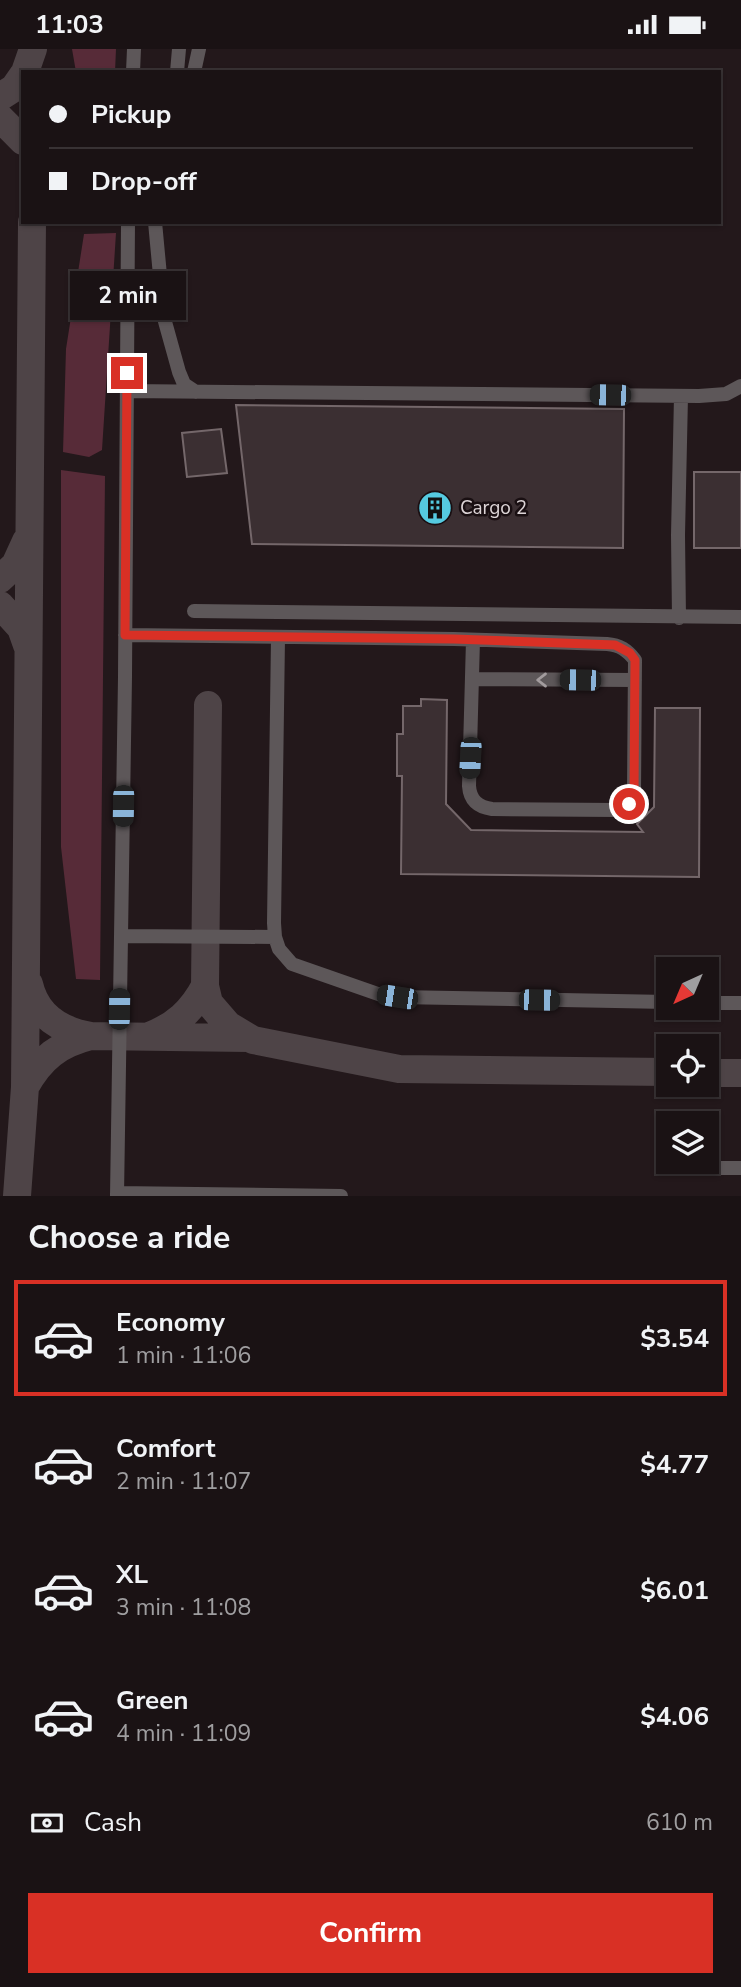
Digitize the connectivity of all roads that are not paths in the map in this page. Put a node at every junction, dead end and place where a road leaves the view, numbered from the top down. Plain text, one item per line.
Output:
1 (134, 49) edge
2 (179, 49) edge
3 (199, 49) edge
4 (133, 70) edge
5 (177, 70) edge
6 (194, 70) edge
7 (128, 224) edge
8 (155, 224) edge
9 (741, 386) edge
10 (127, 391) junction
11 (196, 391) junction
12 (681, 396) junction
13 (194, 611) dead end
14 (741, 617) edge
15 (679, 618) junction
16 (125, 635) junction
17 (278, 638) junction
18 (473, 639) junction
19 (472, 679) junction
20 (635, 680) junction
21 (121, 936) junction
22 (275, 937) junction
23 (656, 1002) edge
24 (719, 1003) edge
25 (741, 1003) edge
26 (719, 1168) edge
27 (741, 1168) edge
28 (117, 1194) edge
29 (341, 1196) edge

1 - 4 lane
2 - 5 lane
3 - 6 lane
7 - 10 lane
8 - 11 lane
9 - 12 lane
10 - 11 lane
10 - 16 lane
11 - 12 lane
12 - 15 lane
13 - 15 lane
14 - 15 lane
16 - 17 lane
16 - 21 lane
17 - 18 lane
17 - 22 lane
18 - 19 lane
18 - 20 lane
20 -> 19 lane
19 - 20 lane
21 - 22 lane
21 - 28 lane
22 - 23 lane
24 - 25 lane
26 - 27 lane
28 - 29 lane

